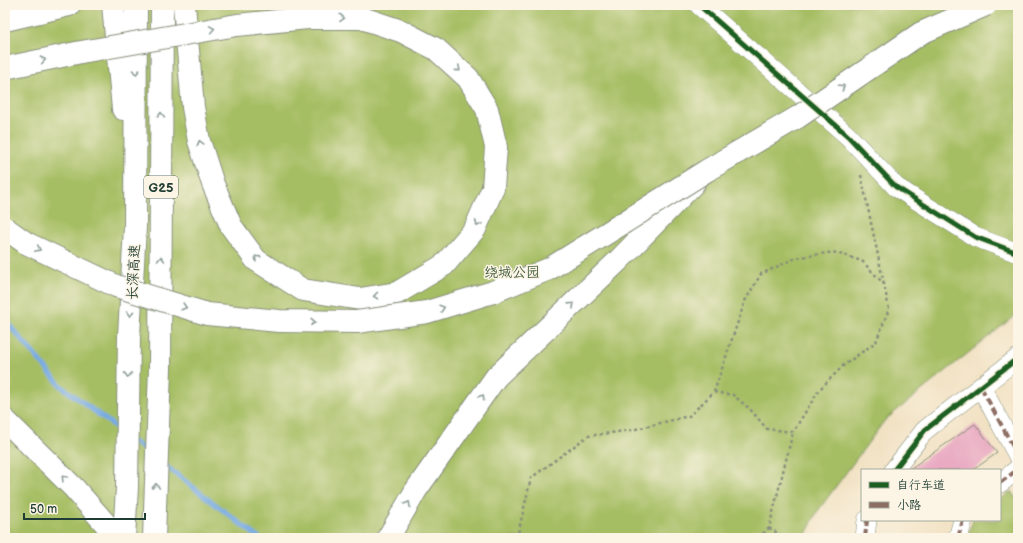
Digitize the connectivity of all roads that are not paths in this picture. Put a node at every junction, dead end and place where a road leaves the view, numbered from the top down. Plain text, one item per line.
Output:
1 (69, 5) edge
2 (113, 5) edge
3 (136, 5) edge
4 (162, 5) edge
5 (184, 5) edge
6 (698, 5) edge
7 (986, 5) edge
8 (5, 20) edge
9 (5, 68) edge
10 (706, 171) junction
11 (135, 227) junction
12 (5, 228) edge
13 (1018, 253) edge
14 (1018, 358) edge
15 (981, 387) junction
16 (5, 420) edge
17 (1018, 456) edge
18 (895, 469) edge
19 (1018, 469) edge
20 (1001, 482) edge
21 (867, 521) edge
22 (963, 521) edge
23 (155, 531) edge
24 (118, 538) edge
25 (124, 538) edge
26 (388, 538) edge
27 (865, 538) edge
28 (958, 538) edge

1 - 8 highway
2 - 11 highway
3 -> 11 highway, 长深高速 / G25
23 -> 4 highway, 长深高速 / G25
9 -> 5 highway, bridge
6 - 13 street
10 -> 7 highway, bridge
12 -> 10 highway, bridge
26 -> 10 highway, bridge
11 -> 25 highway, 长深高速 / G25
14 - 15 street
15 - 17 street
15 - 18 street
24 -> 16 highway
19 - 20 street
21 - 27 street
22 - 28 street

